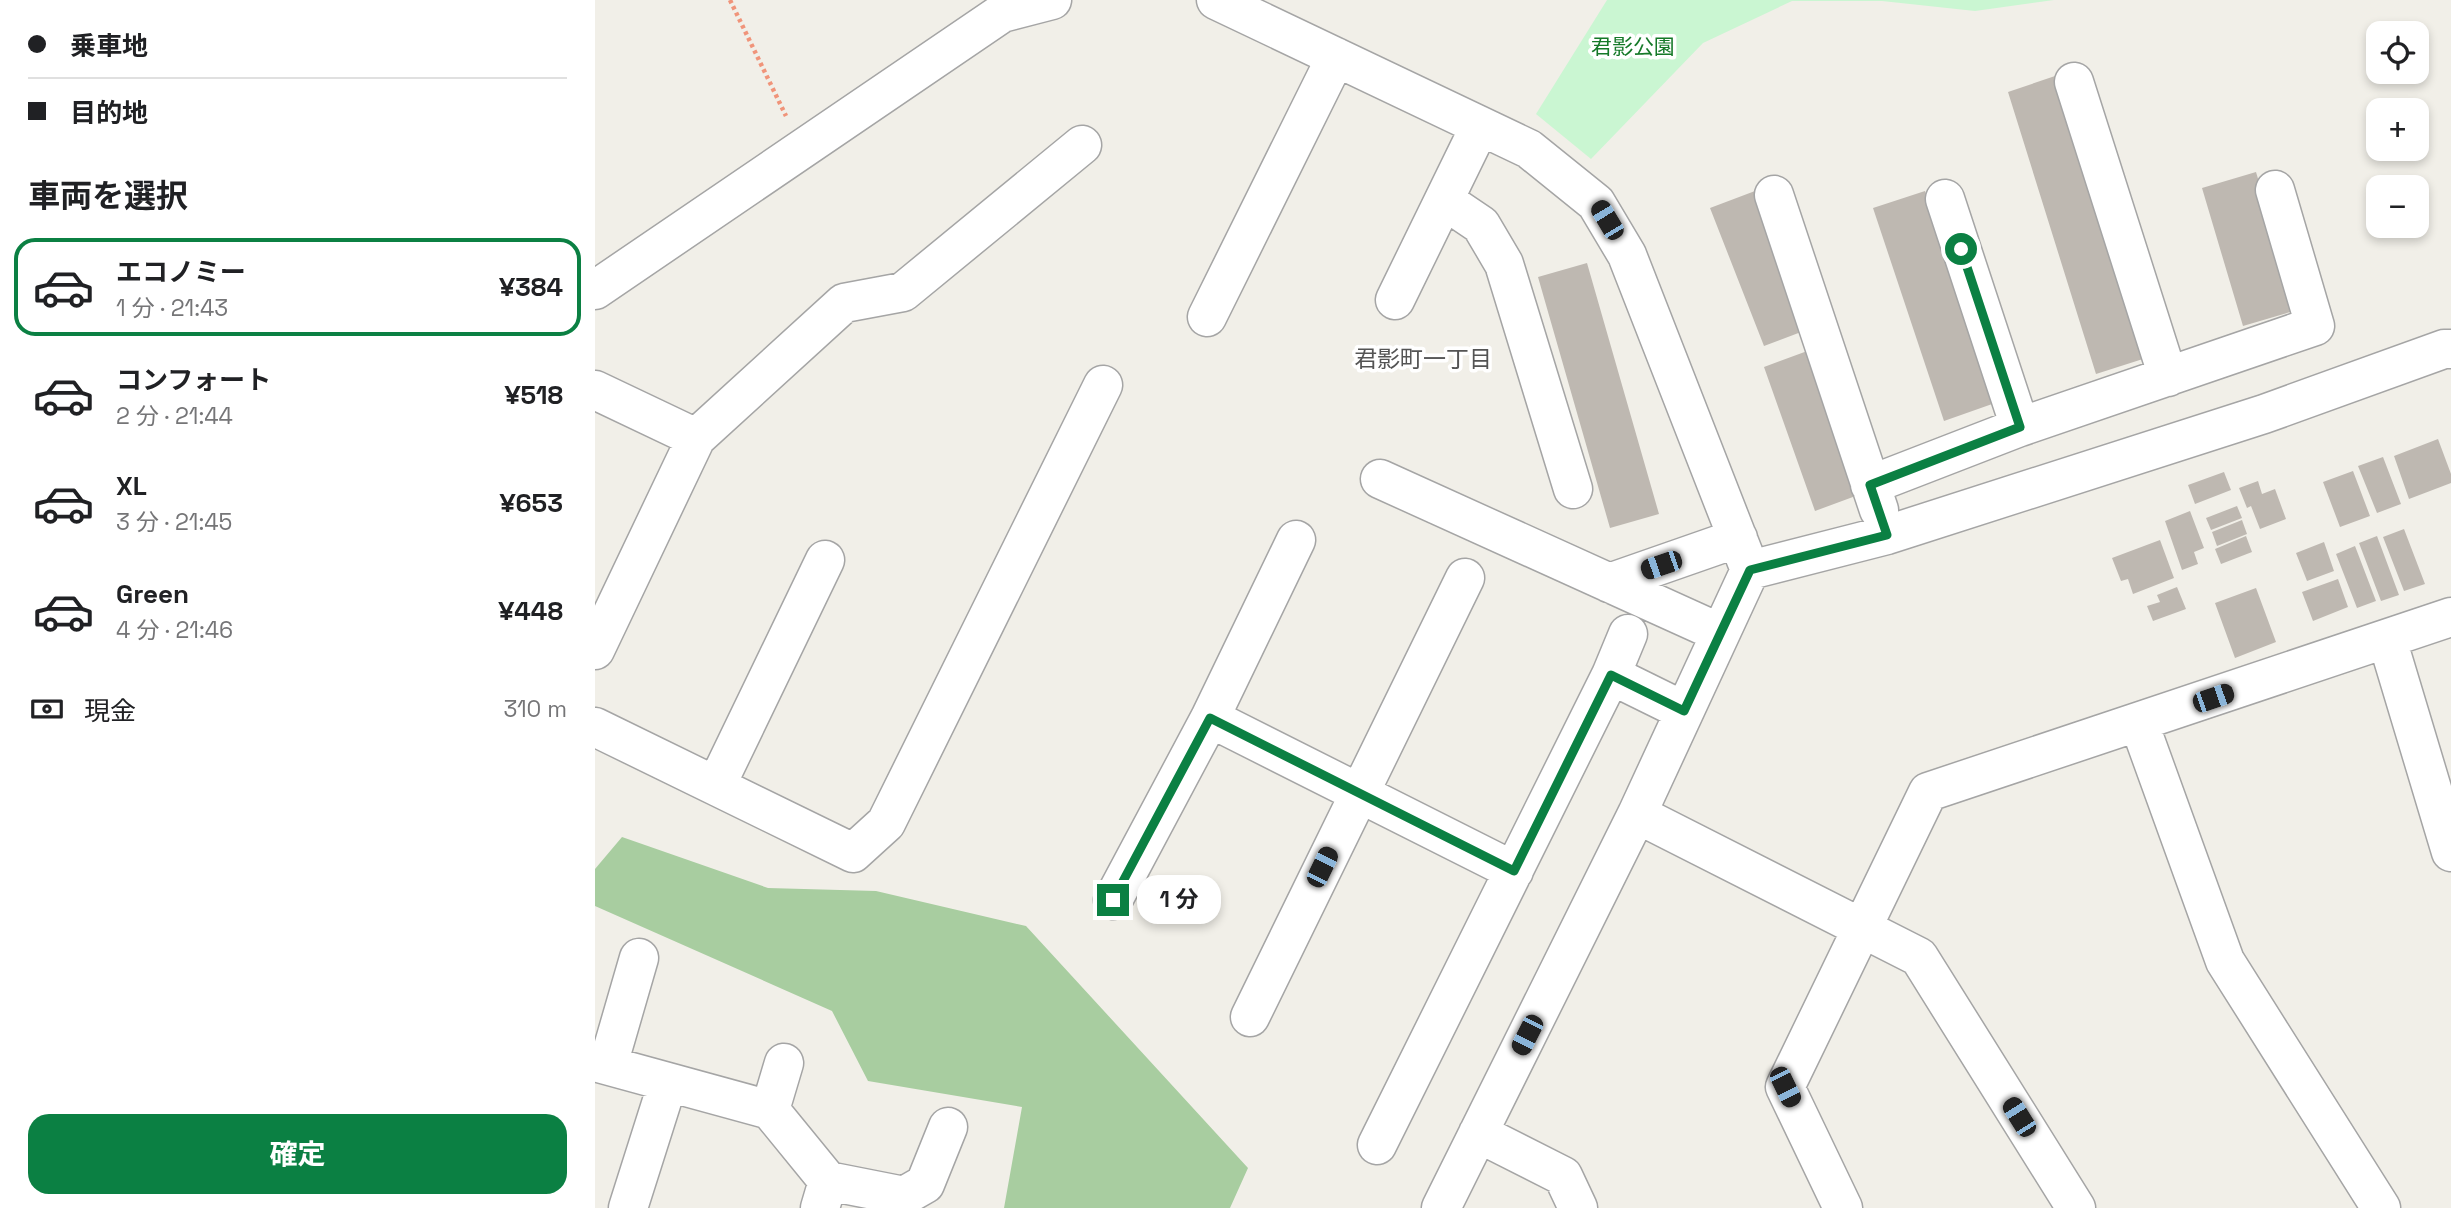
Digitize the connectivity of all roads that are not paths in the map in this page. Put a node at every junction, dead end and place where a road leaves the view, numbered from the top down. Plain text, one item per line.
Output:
1 (1052, 0) edge
2 (1216, 0) edge
3 (1336, 57) junction
4 (2074, 82) dead end
5 (1480, 126) junction
6 (1082, 145) dead end
7 (2275, 190) dead end
8 (1774, 195) dead end
9 (1945, 199) dead end
10 (1444, 200) junction
11 (595, 290) edge
12 (1395, 300) dead end
13 (1207, 317) dead end
14 (2451, 349) edge
15 (2168, 377) junction
16 (1103, 385) dead end
17 (595, 390) edge
18 (2020, 427) junction
19 (697, 438) junction
20 (1380, 479) dead end
21 (1870, 485) junction
22 (1573, 489) dead end
23 (1887, 535) junction
24 (1296, 540) dead end
25 (1744, 554) junction
26 (825, 560) dead end
27 (1465, 578) dead end
28 (1609, 583) junction
29 (2451, 617) edge
30 (1720, 633) junction
31 (1628, 634) dead end
32 (2387, 639) junction
33 (595, 650) edge
34 (1611, 675) junction
35 (1684, 711) junction
36 (1210, 718) junction
37 (2139, 723) junction
38 (595, 727) edge
39 (716, 786) junction
40 (1359, 793) junction
41 (1637, 814) junction
42 (2451, 852) edge
43 (1514, 871) junction
44 (1113, 900) dead end
45 (1861, 928) junction
46 (639, 958) dead end
47 (1250, 1017) dead end
48 (784, 1063) dead end
49 (602, 1064) edge
50 (667, 1082) junction
51 (770, 1110) junction
52 (948, 1127) dead end
53 (1478, 1133) junction
54 (1377, 1145) dead end
55 (824, 1195) edge
56 (628, 1208) edge
57 (1441, 1208) edge
58 (1579, 1208) edge
59 (1843, 1208) edge
60 (2076, 1208) edge
61 (2381, 1208) edge

1 - 11 street
2 - 3 street
3 - 5 street
3 - 13 street
4 - 15 street
5 - 10 street
5 - 25 street
6 - 19 street
7 - 15 street
8 - 21 street
9 - 18 street
10 - 12 street
10 - 22 street
14 - 23 street
15 - 18 street
16 - 39 street
17 - 19 street
18 - 21 street
19 - 33 street
20 - 28 street
21 - 23 street
23 - 25 street
24 - 36 street
25 - 28 street
25 - 30 street
26 - 39 street
27 - 40 street
28 - 30 street
29 - 32 street
30 - 35 street
31 - 34 street
32 - 37 street
32 - 42 street
34 - 35 street
34 - 43 street
35 - 41 street
36 - 40 street
36 - 44 street
37 - 45 street
37 - 61 street
38 - 39 street
40 - 43 street
40 - 47 street
41 - 45 street
41 - 53 street
43 - 54 street
45 - 59 street
45 - 60 street
46 - 49 street
48 - 51 street
49 - 50 street
50 - 51 street
50 - 56 street
51 - 55 street
52 - 55 street
53 - 57 street
53 - 58 street

